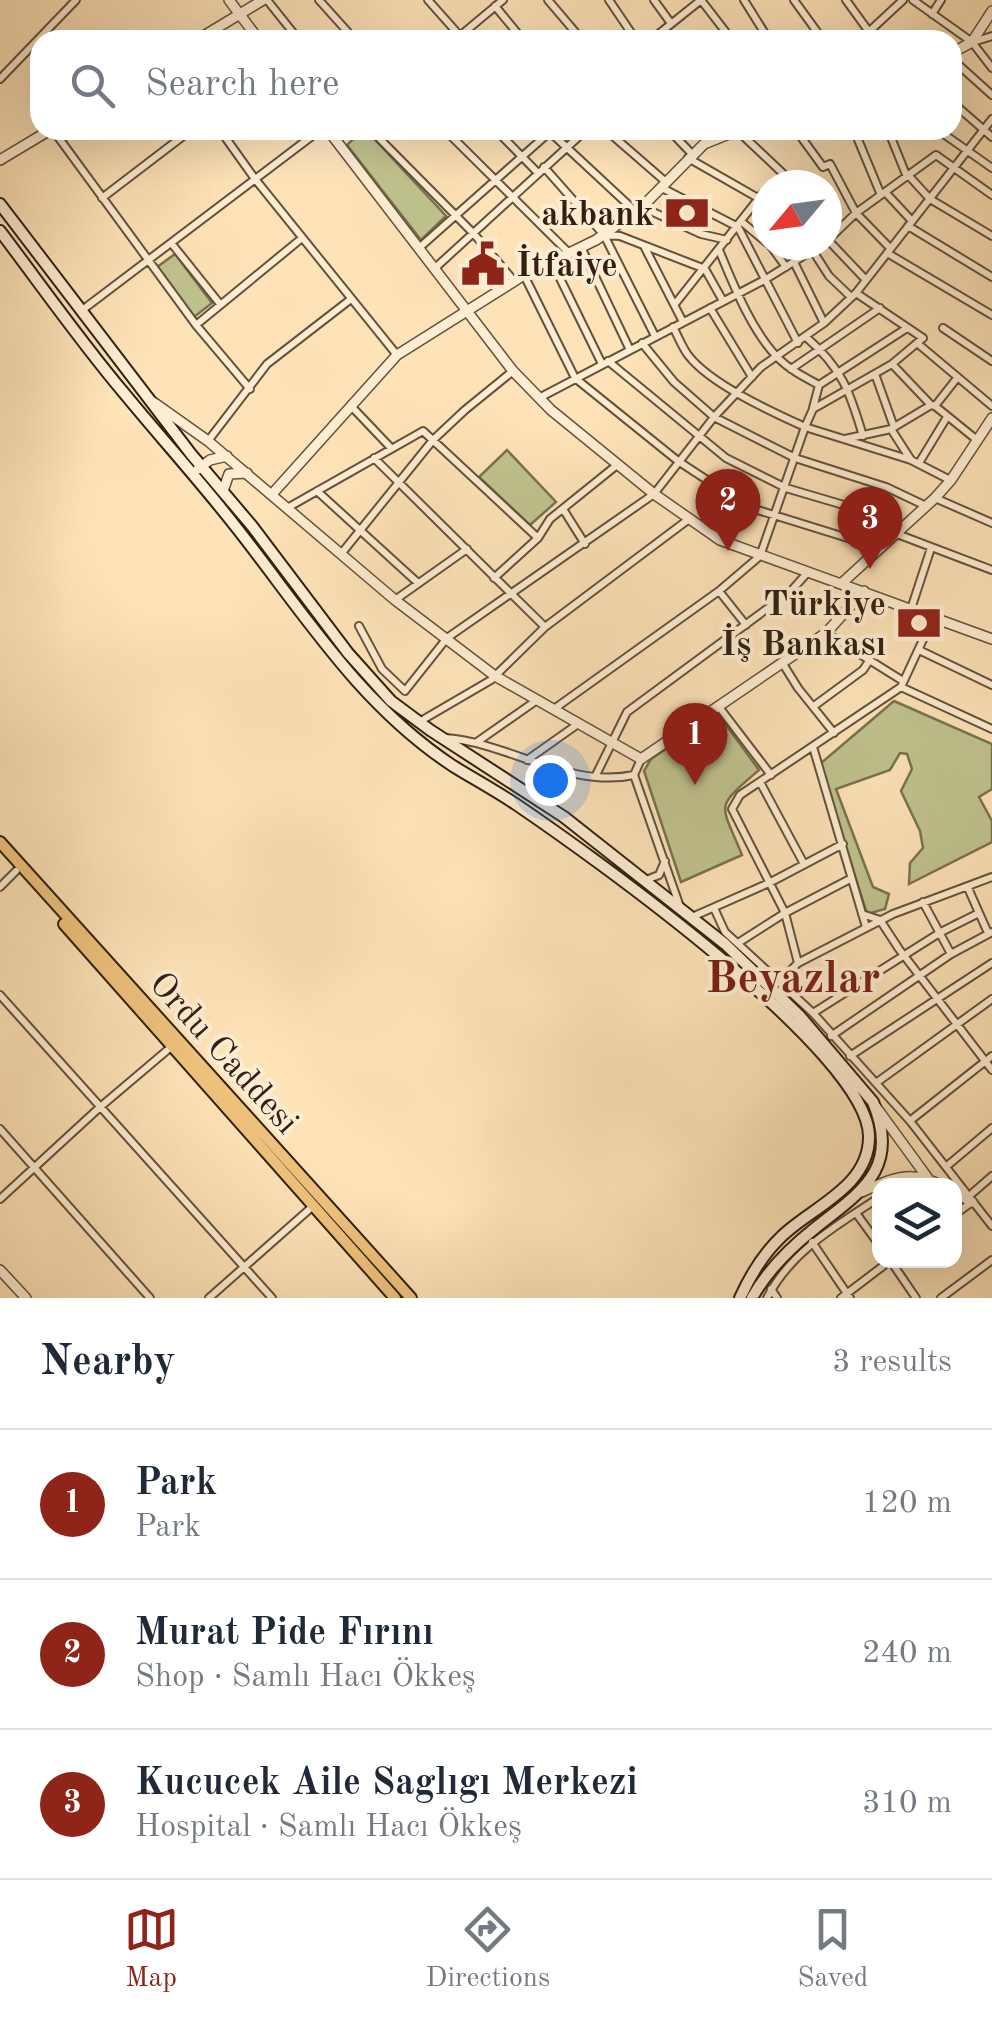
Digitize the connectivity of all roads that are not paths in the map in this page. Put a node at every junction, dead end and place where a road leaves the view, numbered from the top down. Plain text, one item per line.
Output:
1 (76, 0) edge
2 (229, 0) edge
3 (265, 0) edge
4 (319, 0) edge
5 (428, 0) edge
6 (503, 0) edge
7 (548, 0) edge
8 (609, 0) edge
9 (654, 0) edge
10 (701, 0) edge
11 (744, 0) edge
12 (794, 0) edge
13 (846, 0) edge
14 (903, 0) edge
15 (914, 0) edge
16 (941, 0) edge
17 (495, 6) junction
18 (992, 11) edge
19 (932, 14) junction
20 (240, 15) junction
21 (670, 22) junction
22 (47, 30) edge
23 (214, 30) edge
24 (251, 30) edge
25 (290, 30) edge
26 (345, 30) edge
27 (455, 30) edge
28 (467, 30) edge
29 (514, 30) edge
30 (574, 30) edge
31 (629, 30) edge
32 (662, 30) edge
33 (724, 30) edge
34 (764, 30) edge
35 (816, 30) edge
36 (867, 30) edge
37 (870, 30) edge
38 (955, 30) edge
39 (962, 35) edge
40 (992, 36) edge
41 (972, 42) junction
42 (30, 48) edge
43 (962, 49) edge
44 (962, 66) edge
45 (992, 68) edge
46 (0, 79) edge
47 (992, 95) edge
48 (962, 111) edge
49 (992, 120) edge
50 (984, 130) junction
51 (992, 137) edge
52 (34, 140) edge
53 (58, 140) edge
54 (178, 140) edge
55 (227, 140) edge
56 (310, 140) edge
57 (335, 140) edge
58 (381, 140) edge
59 (455, 140) edge
60 (505, 140) edge
61 (541, 140) edge
62 (559, 140) edge
63 (575, 140) edge
64 (617, 140) edge
65 (678, 140) edge
66 (712, 140) edge
67 (748, 140) edge
68 (803, 140) edge
69 (859, 140) edge
70 (892, 140) edge
71 (952, 140) edge
72 (567, 148) junction
73 (968, 152) junction
74 (690, 156) junction
75 (522, 158) junction
76 (0, 160) edge
77 (992, 168) edge
78 (541, 170) junction
79 (779, 170) edge
80 (954, 170) junction
81 (908, 176) junction
82 (255, 179) junction
83 (494, 180) junction
84 (664, 185) junction
85 (752, 192) edge
86 (883, 193) junction
87 (992, 194) edge
88 (514, 197) junction
89 (102, 198) junction
90 (930, 199) junction
91 (0, 204) edge
92 (639, 210) junction
93 (752, 210) edge
94 (856, 213) junction
95 (456, 216) junction
96 (740, 224) junction
97 (910, 224) junction
98 (842, 225) edge
99 (0, 231) edge
100 (752, 233) edge
101 (474, 234) junction
102 (604, 235) junction
103 (992, 236) edge
104 (302, 238) junction
105 (727, 240) junction
106 (172, 244) junction
107 (419, 248) junction
108 (645, 248) junction
109 (582, 249) junction
110 (719, 250) junction
111 (888, 251) junction
112 (570, 254) junction
113 (785, 260) edge
114 (797, 260) edge
115 (826, 260) edge
116 (842, 260) edge
117 (150, 261) junction
118 (552, 262) junction
119 (790, 265) junction
120 (434, 269) junction
121 (705, 269) junction
122 (992, 276) edge
123 (519, 278) junction
124 (766, 279) junction
125 (866, 280) junction
126 (738, 294) junction
127 (853, 295) junction
128 (350, 299) junction
129 (724, 301) junction
130 (220, 304) junction
131 (675, 304) junction
132 (710, 308) junction
133 (880, 308) junction
134 (80, 312) junction
135 (466, 312) junction
136 (992, 315) edge
137 (683, 322) junction
138 (824, 323) junction
139 (196, 324) junction
140 (674, 326) junction
141 (907, 328) junction
142 (943, 328) dead end
143 (655, 336) junction
144 (806, 336) junction
145 (798, 342) junction
146 (642, 343) junction
147 (917, 344) junction
148 (820, 348) junction
149 (630, 350) junction
150 (397, 355) junction
151 (775, 355) junction
152 (992, 361) edge
153 (605, 362) junction
154 (892, 364) junction
155 (791, 369) junction
156 (513, 371) junction
157 (838, 373) junction
158 (875, 374) junction
159 (752, 377) junction
160 (576, 378) junction
161 (958, 378) junction
162 (819, 385) junction
163 (250, 389) junction
164 (850, 389) junction
165 (738, 392) junction
166 (148, 398) junction
167 (539, 398) junction
168 (933, 406) junction
169 (992, 406) edge
170 (352, 407) junction
171 (813, 409) junction
172 (714, 417) junction
173 (947, 417) junction
174 (992, 418) edge
175 (806, 427) junction
176 (893, 428) junction
177 (863, 436) junction
178 (984, 436) edge
179 (698, 438) junction
180 (208, 440) junction
181 (434, 440) junction
182 (844, 440) junction
183 (390, 448) junction
184 (227, 456) junction
185 (374, 458) junction
186 (796, 458) junction
187 (678, 461) junction
188 (915, 461) junction
189 (618, 465) junction
190 (197, 470) junction
191 (247, 473) junction
192 (951, 480) junction
193 (397, 484) junction
194 (786, 488) junction
195 (222, 491) junction
196 (317, 491) junction
197 (272, 492) junction
198 (654, 494) junction
199 (931, 502) junction
200 (288, 507) junction
201 (563, 508) junction
202 (776, 518) junction
203 (689, 519) junction
204 (992, 523) edge
205 (362, 528) junction
206 (901, 531) junction
207 (538, 538) junction
208 (585, 544) junction
209 (880, 548) junction
210 (931, 548) junction
211 (467, 550) junction
212 (342, 554) junction
213 (760, 556) junction
214 (992, 570) edge
215 (808, 572) junction
216 (494, 578) junction
217 (842, 583) junction
218 (418, 584) junction
219 (719, 591) junction
220 (864, 591) junction
221 (510, 595) junction
222 (395, 600) junction
223 (911, 608) junction
224 (933, 618) junction
225 (746, 625) junction
226 (359, 626) dead end
227 (545, 627) junction
228 (826, 633) junction
229 (447, 638) junction
230 (992, 640) edge
231 (919, 650) junction
232 (869, 661) junction
233 (782, 664) junction
234 (495, 676) junction
235 (902, 684) junction
236 (992, 685) edge
237 (537, 700) junction
238 (814, 706) junction
239 (719, 707) junction
240 (554, 709) junction
241 (419, 722) junction
242 (579, 723) junction
243 (992, 730) edge
244 (834, 733) junction
245 (440, 737) junction
246 (611, 742) junction
247 (476, 743) junction
248 (813, 747) junction
249 (640, 759) junction
250 (526, 760) junction
251 (634, 775) junction
252 (771, 775) junction
253 (595, 777) junction
254 (760, 782) junction
255 (0, 842) edge
256 (842, 844) junction
257 (0, 852) edge
258 (666, 860) junction
259 (804, 864) junction
260 (16, 871) junction
261 (992, 877) edge
262 (850, 879) junction
263 (646, 880) junction
264 (769, 882) junction
265 (0, 886) edge
266 (968, 888) junction
267 (923, 902) junction
268 (680, 906) junction
269 (714, 908) junction
270 (784, 913) junction
271 (979, 913) junction
272 (862, 914) junction
273 (692, 917) junction
274 (880, 920) junction
275 (866, 927) junction
276 (941, 932) junction
277 (990, 932) edge
278 (738, 943) junction
279 (951, 954) junction
280 (905, 955) junction
281 (798, 963) junction
282 (992, 963) edge
283 (920, 976) junction
284 (781, 980) junction
285 (0, 995) edge
286 (992, 999) edge
287 (938, 1000) junction
288 (813, 1013) junction
289 (958, 1026) junction
290 (832, 1036) junction
291 (171, 1048) junction
292 (850, 1056) junction
293 (989, 1059) edge
294 (992, 1070) edge
295 (876, 1082) junction
296 (873, 1102) junction
297 (99, 1108) junction
298 (910, 1120) junction
299 (992, 1128) edge
300 (0, 1129) edge
301 (947, 1166) junction
302 (34, 1167) junction
303 (992, 1176) edge
304 (894, 1178) edge
305 (928, 1178) joint
306 (872, 1188) edge
307 (862, 1192) junction
308 (962, 1196) edge
309 (0, 1198) edge
310 (970, 1200) junction
311 (872, 1202) edge
312 (312, 1207) junction
313 (962, 1207) edge
314 (856, 1213) junction
315 (991, 1224) edge
316 (872, 1235) edge
317 (812, 1242) junction
318 (992, 1260) edge
319 (244, 1268) junction
320 (881, 1268) edge
321 (895, 1268) edge
322 (0, 1270) edge
323 (771, 1289) junction
324 (264, 1290) junction
325 (846, 1297) edge
326 (26, 1298) edge
327 (150, 1298) edge
328 (210, 1298) edge
329 (255, 1298) edge
330 (272, 1298) edge
331 (395, 1298) edge
332 (410, 1298) edge
333 (740, 1298) edge
334 (752, 1298) edge
335 (767, 1298) edge
336 (777, 1298) edge
337 (916, 1298) edge
338 (941, 1298) edge

1 - 22 street
2 - 20 street
3 - 20 street
3 - 25 street
4 - 26 street
5 - 27 street
6 - 17 street
7 - 30 street
8 - 31 street
9 - 21 street
10 - 21 street
10 - 33 street
11 - 34 street
12 - 35 street
13 - 36 street
14 - 37 street
15 - 19 street
16 - 19 street
17 - 28 street
17 - 29 street
18 - 41 street
19 - 38 street
20 - 23 street
20 - 24 street
21 - 32 street
39 - 41 street
40 - 41 street
41 - 43 street
41 - 45 street
42 - 46 street
44 - 47 street
48 - 50 street
49 - 50 street
50 - 51 street
50 - 73 street
52 - 76 street
53 - 89 street
54 - 89 street
55 - 82 street
56 - 82 street
57 - 107 street
58 - 95 street
59 - 83 street
60 - 75 street
61 - 75 street
62 - 72 street
63 - 72 street
64 - 84 street
65 - 74 street
66 - 74 street
67 - 79 street
68 - 94 street
69 - 86 street
70 - 81 street
71 - 73 street
72 - 78 street
72 - 92 street
73 - 77 street
73 - 80 street
74 - 84 street
74 - 85 street
75 - 78 street
75 - 83 street
78 - 88 street
78 - 102 street
80 - 81 street
80 - 87 street
80 - 90 street
81 - 86 street
81 - 90 street
82 - 104 street
82 - 106 street
83 - 88 street
83 - 95 street
84 - 92 street
84 - 96 street
86 - 94 street
86 - 97 street
88 - 101 street
88 - 112 street
89 - 117 street
90 - 97 street
90 - 103 street
91 - 134 main road
92 - 102 street
92 - 105 street
93 - 96 street
94 - 98 street
94 - 111 street
95 - 101 street
95 - 107 street
96 - 100 street
96 - 105 street
96 - 124 street
97 - 111 street
97 - 122 street
99 - 190 main road
101 - 120 street
101 - 123 street
102 - 108 street
102 - 109 street
102 - 143 street
104 - 128 street
104 - 130 street
105 - 110 street
106 - 117 street
106 - 130 street
107 - 120 street
108 - 121 street
108 - 131 street
109 - 112 street
109 - 149 street
110 - 121 street
110 - 126 street
111 - 125 street
111 - 136 street
112 - 118 street
113 - 119 street
114 - 119 street
115 - 127 street
116 - 125 street
117 - 134 street
117 - 139 street
118 - 123 street
118 - 153 street
119 - 124 street
119 - 138 street
120 - 135 street
121 - 129 street
121 - 131 street
123 - 135 street
123 - 160 street
124 - 126 street
124 - 145 street
125 - 127 street
126 - 129 street
126 - 151 street
127 - 133 street
127 - 138 street
128 - 150 street
128 - 163 street
129 - 132 street
130 - 139 street
131 - 137 street
132 - 137 street
132 - 159 street
133 - 141 street
133 - 148 street
134 - 166 main road
135 - 150 street
135 - 156 street
137 - 140 street
138 - 144 street
139 - 163 street
140 - 143 street
140 - 165 street
141 - 147 street
141 - 157 street
142 - 152 street
143 - 146 street
144 - 145 street
144 - 148 street
145 - 151 street
146 - 149 street
146 - 172 street
147 - 154 street
147 - 161 street
148 - 155 street
148 - 157 street
149 - 153 street
150 - 170 street
151 - 155 street
151 - 159 street
153 - 160 street
153 - 179 street
154 - 158 street
154 - 168 street
155 - 162 street
156 - 167 street
156 - 181 street
157 - 162 street
157 - 164 street
158 - 164 street
158 - 176 street
159 - 165 street
160 - 167 street
160 - 187 street
161 - 168 street
161 - 169 street
162 - 171 street
163 - 180 street
164 - 171 street
164 - 177 street
165 - 172 street
165 - 175 street
166 - 180 street
166 - 190 main road
167 - 189 street
168 - 173 street
168 - 176 street
170 - 183 street
170 - 197 street
171 - 175 street
172 - 179 street
172 - 186 street
173 - 178 street
173 - 188 street
174 - 178 street
175 - 182 street
175 - 186 street
176 - 177 street
176 - 188 street
177 - 182 street
178 - 192 street
179 - 187 street
179 - 194 street
180 - 184 street
181 - 183 street
181 - 193 street
181 - 207 street
182 - 188 street
183 - 185 street
184 - 190 street
184 - 191 street
185 - 193 street
185 - 196 street
186 - 194 street
186 - 199 street
187 - 198 street
187 - 202 street
188 - 192 street
189 - 198 street
189 - 201 street
190 - 195 main road
190 - 333 main road
191 - 195 street
191 - 197 street
192 - 199 street
193 - 205 street
193 - 211 street
194 - 202 street
194 - 206 street
195 - 241 main road
196 - 200 street
196 - 205 street
197 - 200 street
198 - 203 street
198 - 208 street
199 - 204 street
199 - 206 street
200 - 212 street
201 - 207 street
201 - 208 street
202 - 209 street
202 - 213 street
203 - 213 street
203 - 227 street
205 - 212 street
205 - 218 street
206 - 209 street
206 - 210 street
207 - 216 street
208 - 221 street
209 - 217 street
210 - 214 street
210 - 223 street
211 - 216 street
211 - 218 street
212 - 222 street
213 - 215 street
213 - 219 street
215 - 217 street
215 - 225 street
216 - 221 street
217 - 220 street
218 - 222 street
219 - 225 street
219 - 240 street
220 - 223 street
220 - 228 street
221 - 227 street
221 - 229 street
222 - 229 street
223 - 224 street
224 - 230 street
224 - 231 street
225 - 246 street
226 - 229 street
227 - 234 street
228 - 232 street
228 - 233 street
229 - 234 street
231 - 235 street
231 - 236 street
232 - 235 street
232 - 238 street
233 - 238 street
233 - 239 street
234 - 237 street
234 - 241 street
235 - 243 street
235 - 244 street
237 - 240 street
237 - 247 street
238 - 244 street
239 - 249 street
239 - 252 street
240 - 242 street
241 - 245 main road
242 - 246 street
242 - 250 street
244 - 248 street
245 - 247 street
245 - 263 main road
246 - 249 street
246 - 253 street
247 - 250 street
248 - 252 street
248 - 256 street
249 - 251 street
250 - 253 street
251 - 253 street
251 - 258 street
252 - 254 street
254 - 259 street
254 - 264 street
255 - 332 main road, Ordu Caddesi
256 - 259 street
256 - 262 street
257 - 260 main road, Ordu Caddesi
258 - 263 street
258 - 268 street
259 - 264 street
260 - 265 street
260 - 291 main road, Ordu Caddesi
261 - 266 street
262 - 270 street
262 - 272 street
263 - 268 main road
264 - 269 street
264 - 270 street
266 - 267 street
266 - 271 street
267 - 274 street
267 - 276 street
268 - 273 main road
269 - 273 street
269 - 278 street
270 - 278 street
270 - 281 street
271 - 276 street
271 - 277 street
272 - 274 street
272 - 275 street
273 - 296 main road
274 - 275 street
274 - 280 street
275 - 281 street
276 - 279 street
276 - 280 street
277 - 279 street
278 - 284 street
279 - 283 street
280 - 283 street
280 - 288 street
281 - 284 street
282 - 287 street
283 - 287 street
283 - 290 street
284 - 288 street
285 - 297 street
286 - 289 street
287 - 289 street
287 - 292 street
288 - 290 street
289 - 293 street
289 - 295 street
290 - 292 street
291 - 297 street
291 - 312 main road, Ordu Caddesi
292 - 295 street
293 - 294 street
293 - 298 street
295 - 298 street
296 - 305 street
296 - 307 main road
297 - 302 street
297 - 319 street
298 - 301 street
299 - 301 street
300 - 302 street
301 - 310 street
302 - 309 street
302 - 327 street
303 - 310 street
304 - 305 street
306 - 307 street
307 - 334 main road
308 - 310 street
310 - 313 street
310 - 315 street
311 - 314 street
312 - 319 street
312 - 331 main road, Ordu Caddesi
314 - 316 street
314 - 317 street
317 - 323 street
317 - 325 street
318 - 338 street
319 - 324 street
319 - 328 street
320 - 325 street
321 - 337 street
322 - 326 street
323 - 335 street
323 - 336 street
324 - 329 street
324 - 330 street

